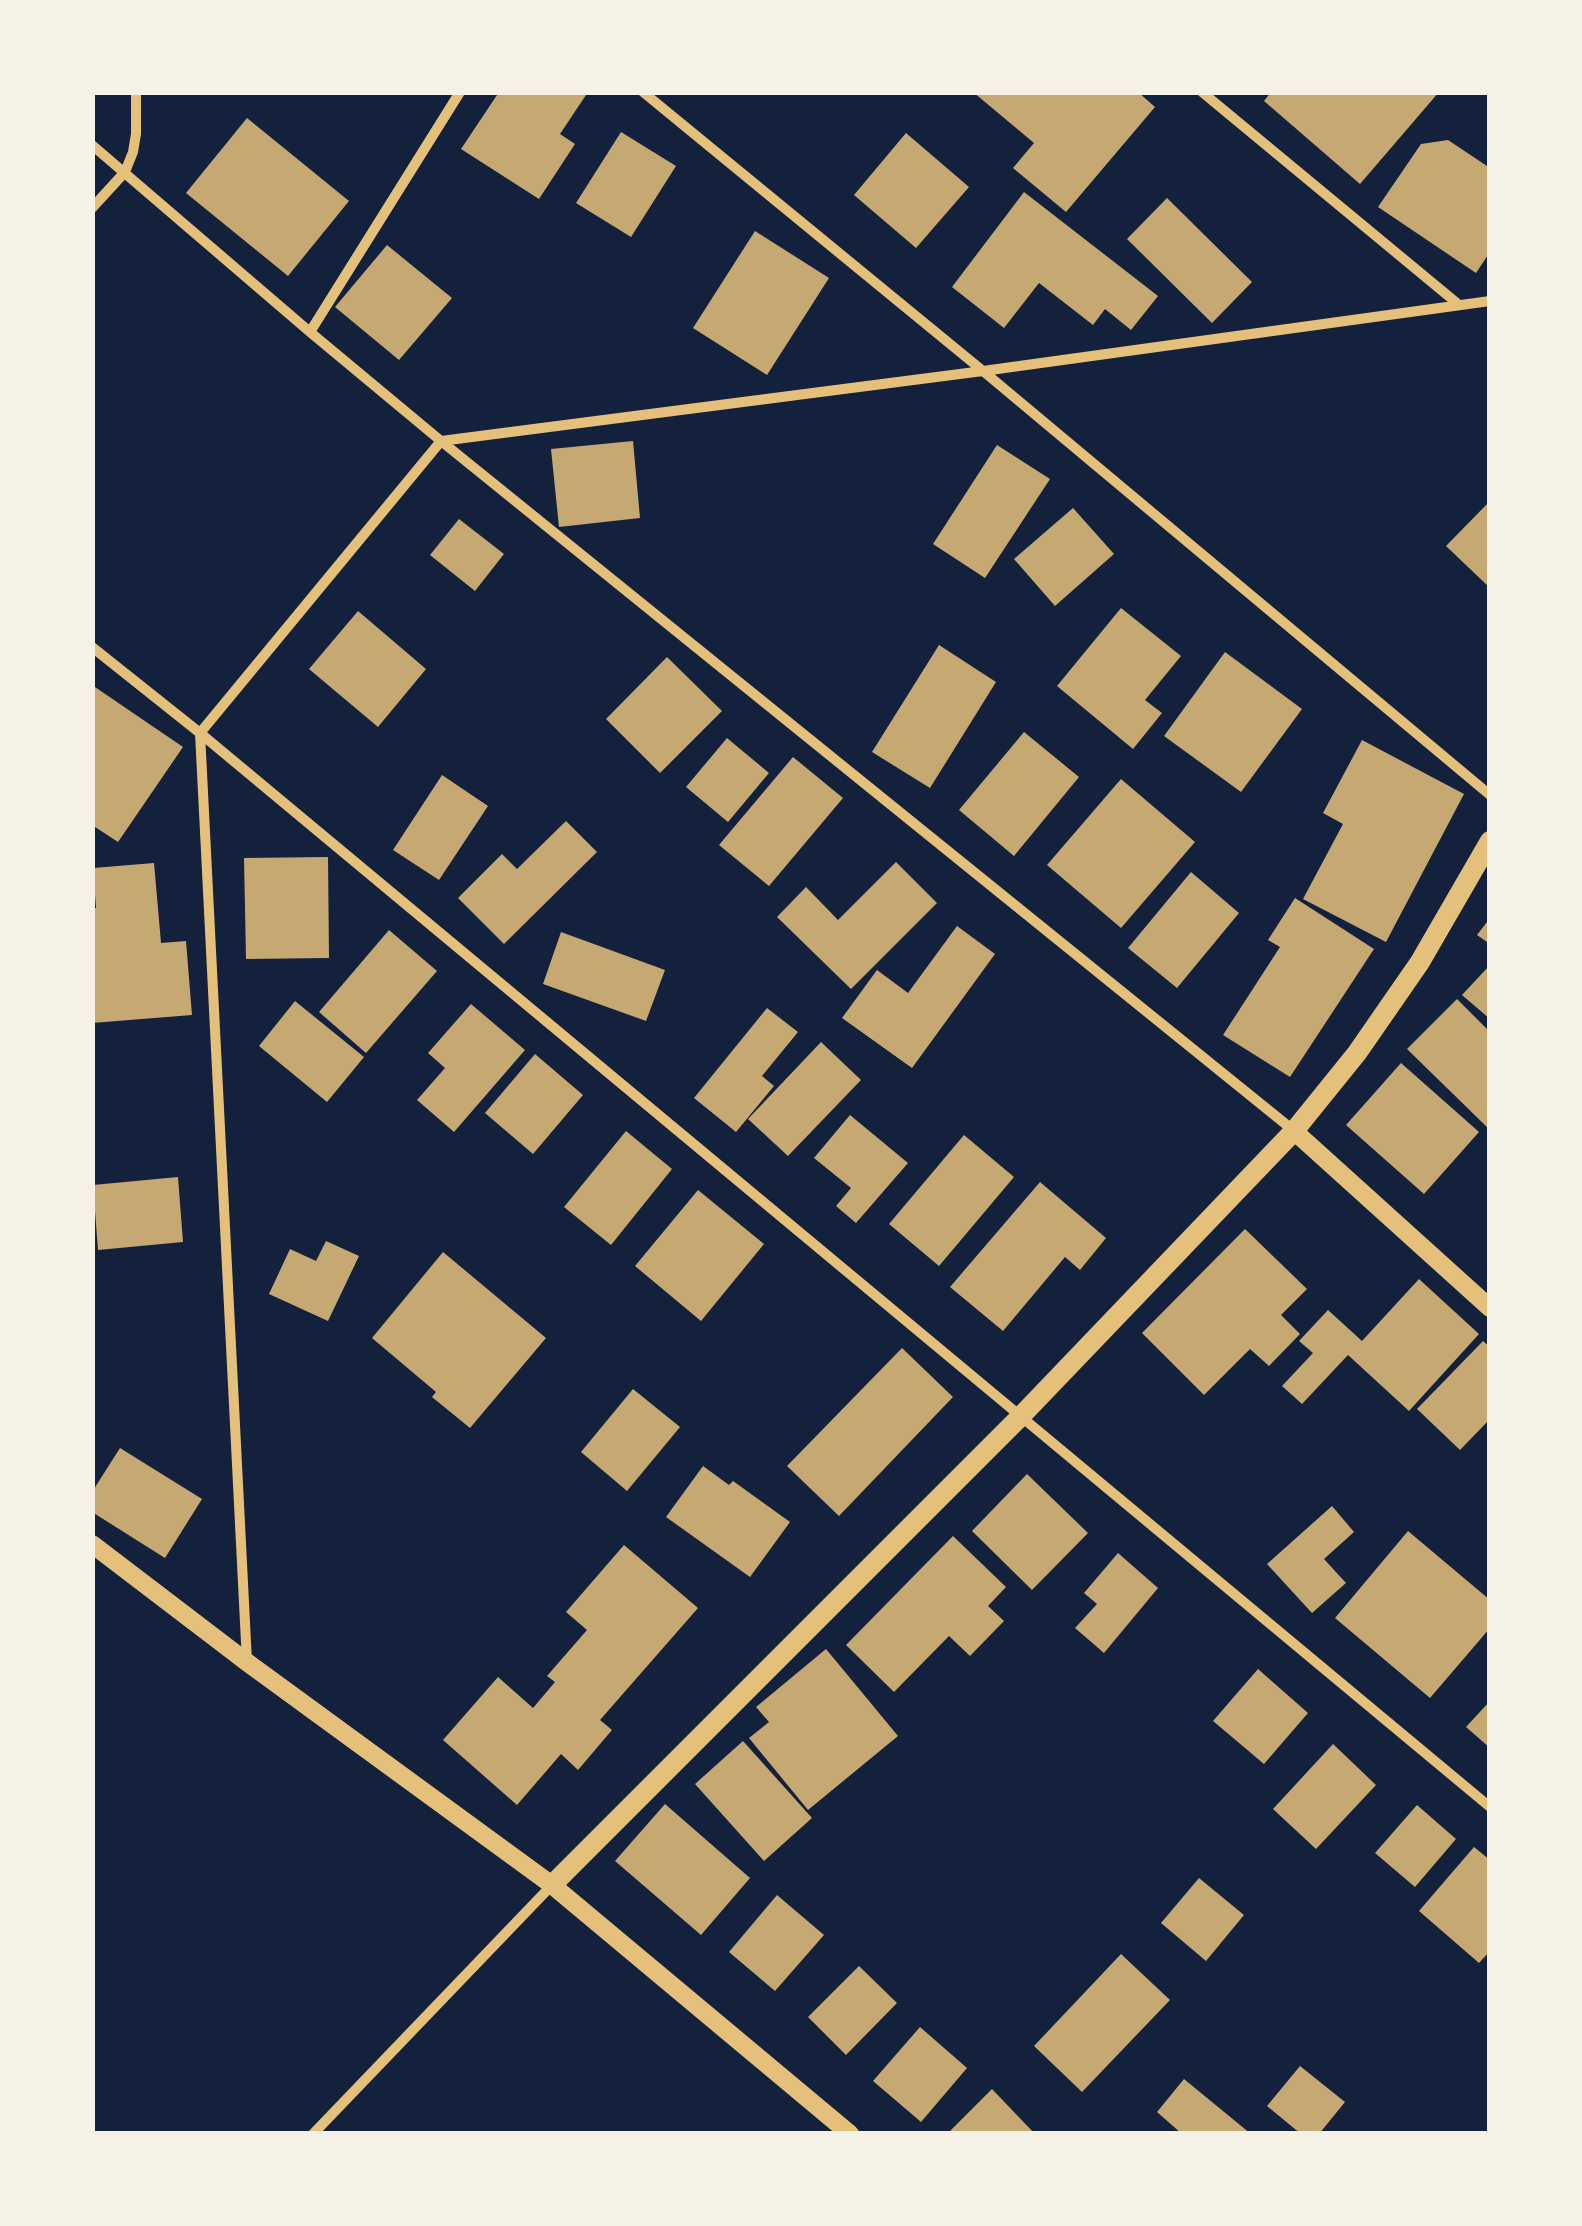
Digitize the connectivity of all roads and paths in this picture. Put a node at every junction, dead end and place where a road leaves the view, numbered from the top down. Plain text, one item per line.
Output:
1 (136, 92) edge
2 (460, 92) edge
3 (644, 92) edge
4 (1202, 92) edge
5 (92, 145) edge
6 (125, 172) junction
7 (92, 208) edge
8 (1490, 301) edge
9 (1458, 304) junction
10 (310, 332) junction
11 (983, 370) junction
12 (441, 441) junction
13 (92, 647) edge
14 (200, 733) junction
15 (1490, 795) edge
16 (1490, 842) edge
17 (1294, 1131) junction
18 (1490, 1308) edge
19 (1022, 1415) junction
20 (92, 1544) edge
21 (248, 1663) junction
22 (1490, 1807) edge
23 (552, 1886) junction
24 (313, 2134) edge
25 (850, 2134) edge

1 - 6 street
2 - 10 street
3 - 11 street
4 - 9 street
5 - 6 street
6 - 7 street
6 - 10 street
8 - 9 street
9 - 11 street
10 - 12 street
11 - 12 street
11 - 15 street
12 - 14 street
12 - 17 street
13 - 14 street
14 - 19 street
14 - 21 street
16 - 17 main road
17 - 18 street
17 - 19 main road
19 - 22 street
19 - 23 main road
20 - 21 street
21 - 23 street
23 - 24 street
23 - 25 street

